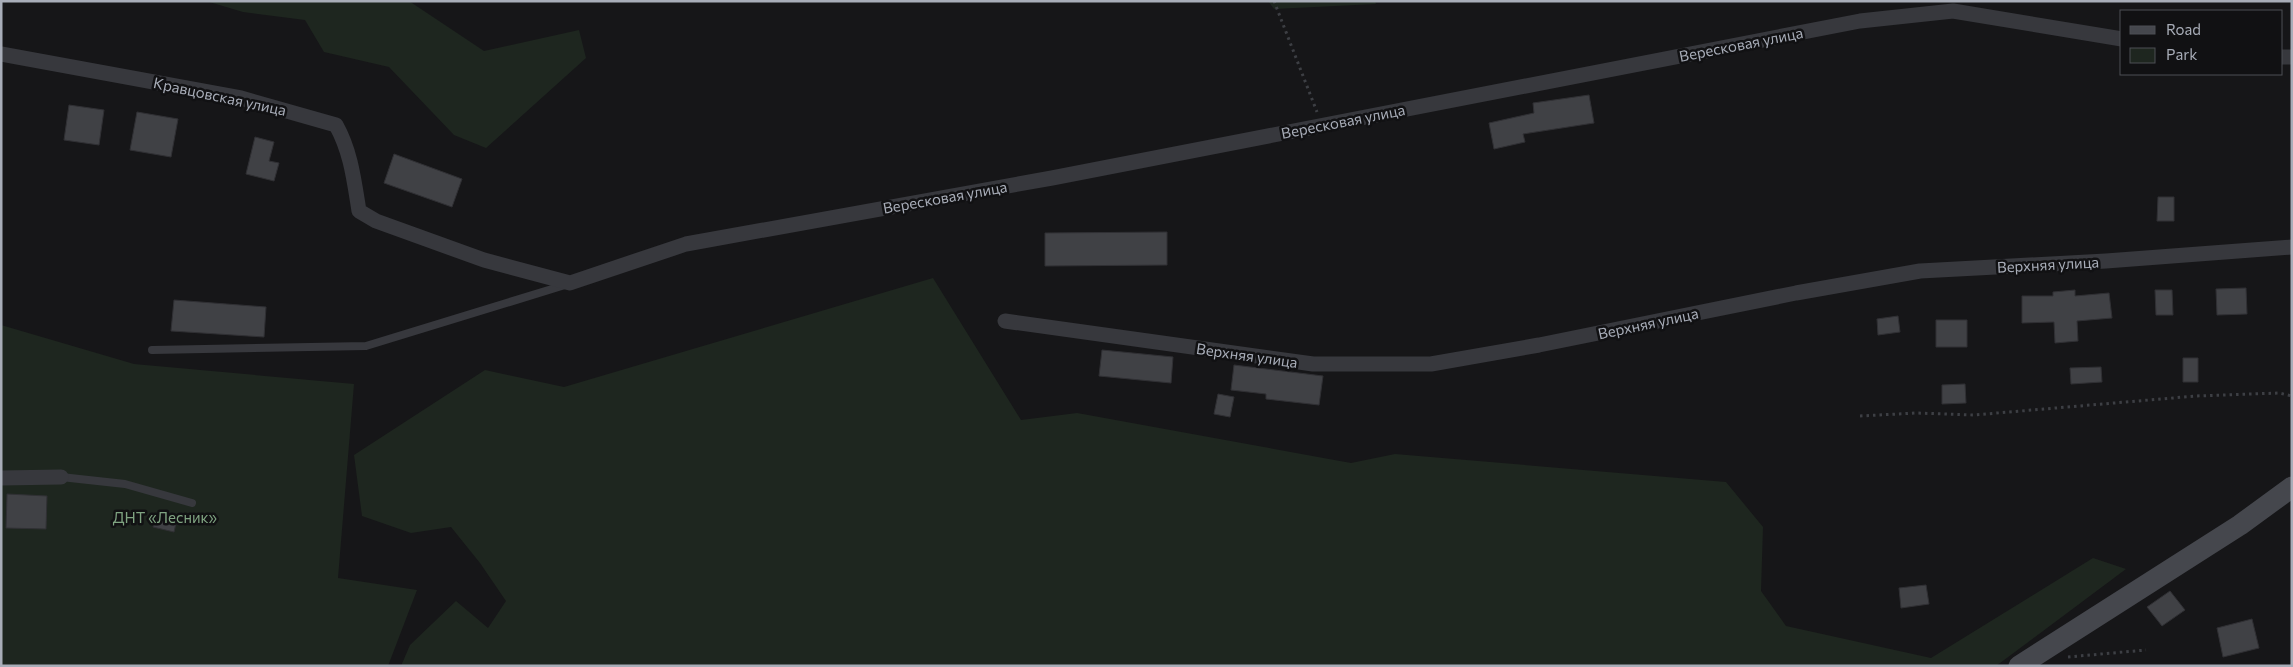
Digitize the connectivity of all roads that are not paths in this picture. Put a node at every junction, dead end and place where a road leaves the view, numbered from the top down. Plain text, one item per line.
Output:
1 (2120, 39) edge
2 (1, 54) edge
3 (2292, 247) edge
4 (570, 284) junction
5 (1005, 321) dead end
6 (152, 350) dead end
7 (61, 477) joint
8 (1, 478) edge
9 (2292, 487) edge
10 (192, 503) dead end
11 (2019, 666) edge

1 - 4 street, Вересковая улица
2 - 4 street, Кравцовская улица
3 - 5 street, Верхняя улица
4 - 6 lane
7 - 8 street
7 - 10 lane
9 - 11 main road

